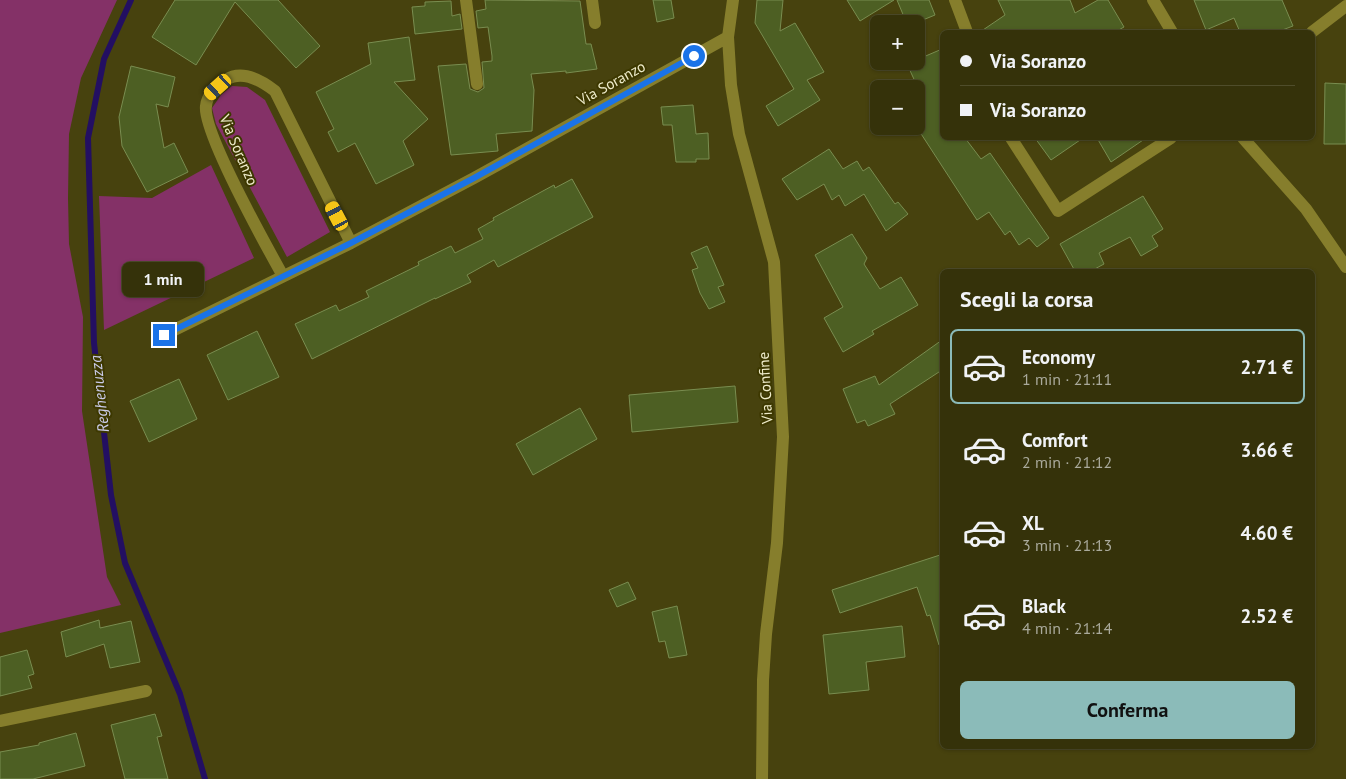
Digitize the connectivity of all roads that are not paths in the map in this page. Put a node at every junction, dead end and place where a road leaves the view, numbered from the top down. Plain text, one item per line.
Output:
1 (466, 0) edge
2 (592, 0) edge
3 (733, 0) edge
4 (954, 0) edge
5 (1153, 0) edge
6 (1346, 6) edge
7 (595, 23) dead end
8 (966, 30) edge
9 (1171, 30) edge
10 (1315, 30) edge
11 (728, 37) junction
12 (477, 84) dead end
13 (1012, 140) edge
14 (1168, 140) edge
15 (1245, 140) edge
16 (351, 243) junction
17 (1346, 268) edge
18 (283, 276) junction
19 (164, 335) dead end
20 (146, 691) dead end
21 (0, 721) edge
22 (762, 779) edge

1 - 12 street
2 - 7 street
3 - 11 street, Via Confine
4 - 8 street
5 - 9 street
6 - 10 street
11 - 16 street, Via Soranzo
11 - 22 street, Via Confine
13 - 14 street
15 - 17 street
16 - 18 street, Via Soranzo
16 - 18 street, Via Soranzo
18 - 19 street, Via Soranzo
20 - 21 street

